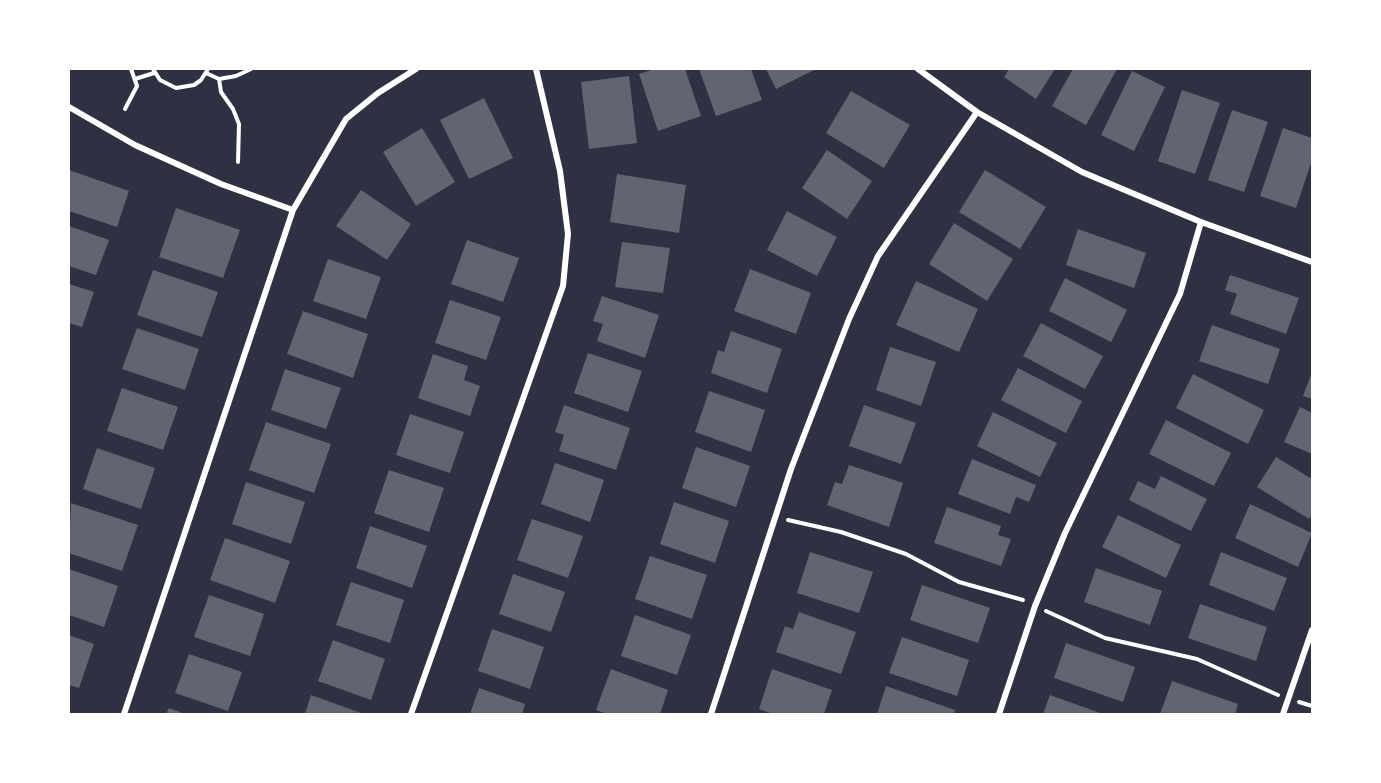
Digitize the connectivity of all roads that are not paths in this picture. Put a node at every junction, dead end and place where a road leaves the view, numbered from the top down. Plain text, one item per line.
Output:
1 (416, 69) edge
2 (536, 69) edge
3 (918, 69) edge
4 (69, 107) edge
5 (977, 112) junction
6 (293, 210) junction
7 (1201, 222) junction
8 (1312, 262) edge
9 (1312, 630) edge
10 (124, 714) edge
11 (411, 714) edge
12 (711, 714) edge
13 (999, 714) edge
14 (1283, 714) edge

1 - 6 street
2 - 11 street
3 - 5 street
4 - 6 street
5 - 7 street
5 - 12 street
6 - 10 street
7 - 8 street
7 - 13 street
9 - 14 street

